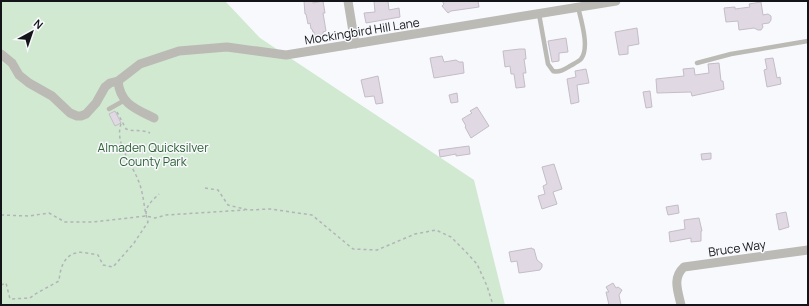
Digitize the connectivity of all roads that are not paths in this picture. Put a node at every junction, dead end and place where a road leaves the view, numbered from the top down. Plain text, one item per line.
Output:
1 (348, 1) edge
2 (616, 1) edge
3 (578, 7) junction
4 (539, 14) junction
5 (808, 41) edge
6 (355, 44) junction
7 (1, 54) edge
8 (697, 63) dead end
9 (118, 81) junction
10 (125, 100) junction
11 (109, 109) dead end
12 (154, 118) dead end
13 (808, 250) edge
14 (681, 305) edge

1 - 6 street
2 - 3 street, Mockingbird Hill Lane
3 - 4 street, Mockingbird Hill Lane
3 - 4 lane
4 - 6 street, Mockingbird Hill Lane
5 - 8 lane
6 - 9 street, Mockingbird Hill Lane
7 - 9 street, Mockingbird Hill Lane
9 - 10 street
10 - 11 lane
10 - 12 street
13 - 14 street, Bruce Way

